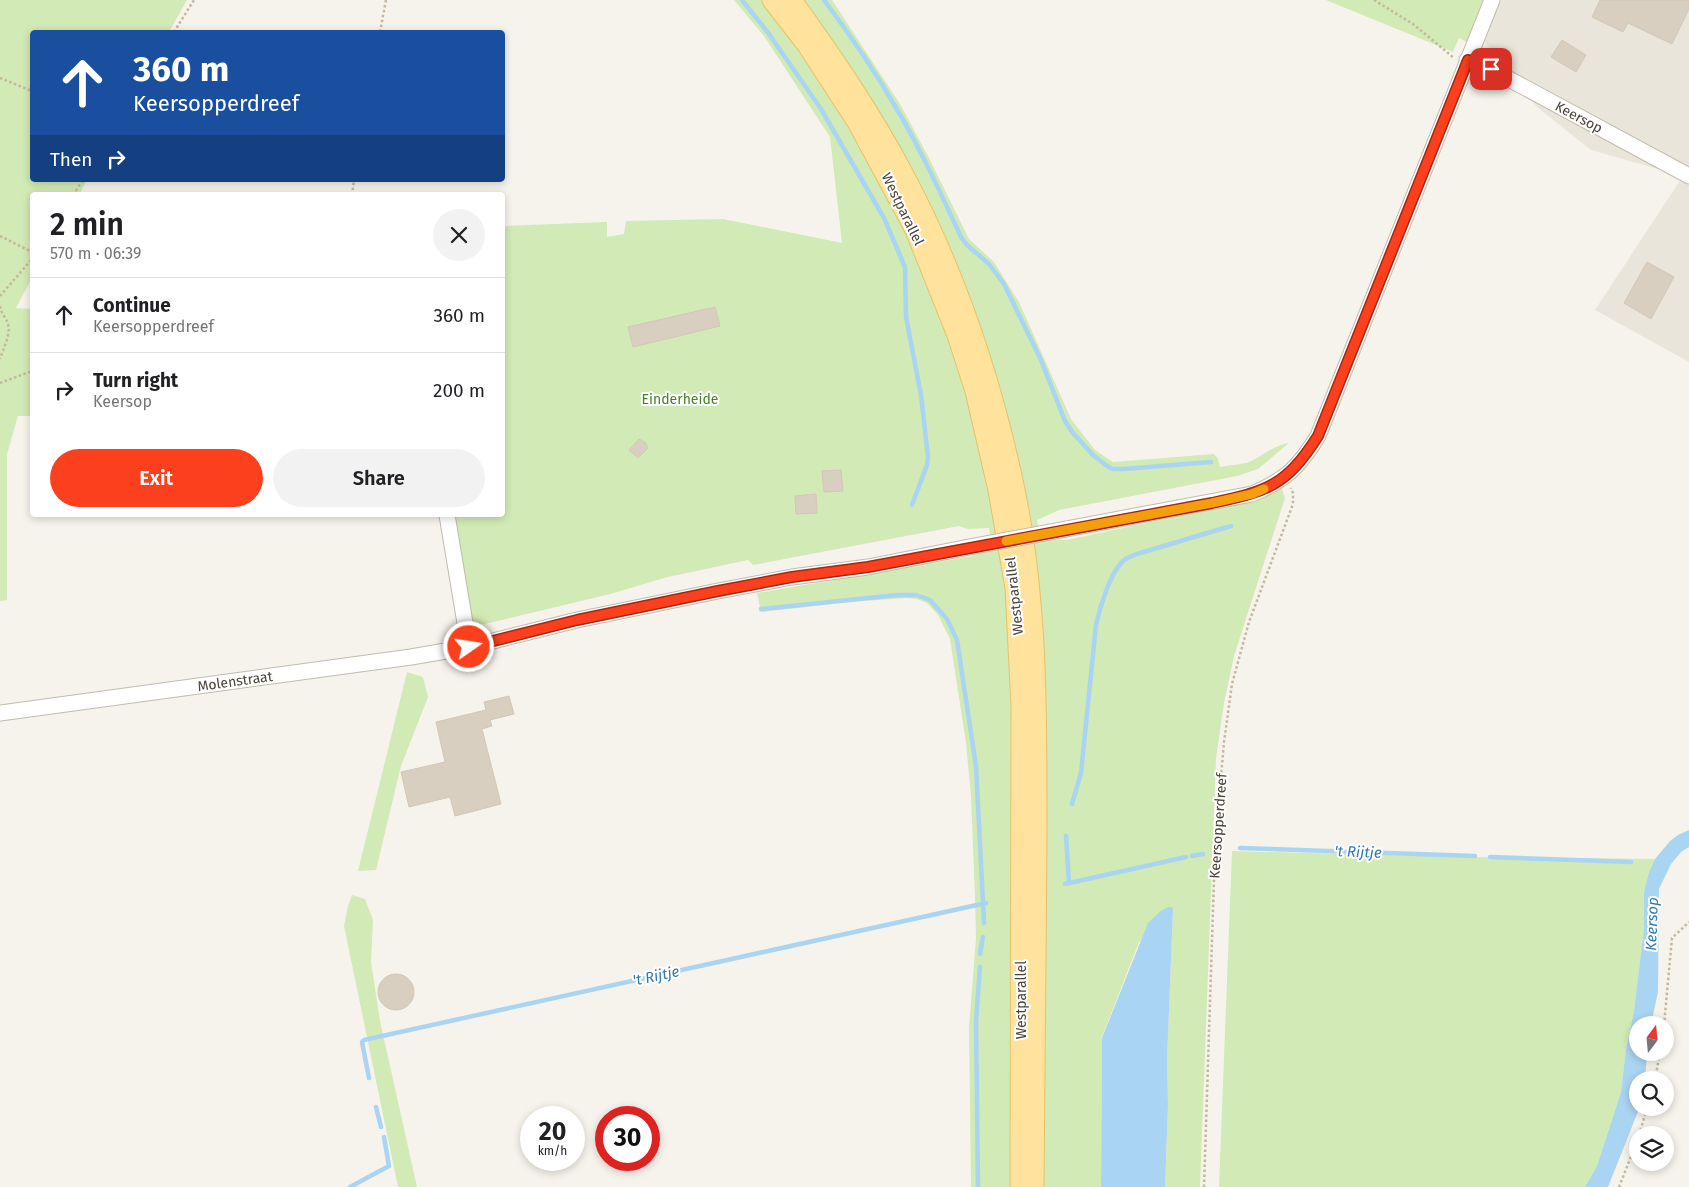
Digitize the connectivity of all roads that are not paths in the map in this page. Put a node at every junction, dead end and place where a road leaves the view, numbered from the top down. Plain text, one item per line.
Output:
1 (772, 0) edge
2 (792, 0) edge
3 (1492, 0) edge
4 (1468, 60) junction
5 (1689, 176) edge
6 (447, 517) edge
7 (469, 647) junction
8 (0, 713) edge
9 (1020, 1187) edge
10 (1034, 1187) edge

1 - 9 main road, Westparallel
2 - 10 main road, Westparallel
3 - 4 street
4 - 5 street, Keersop
4 - 7 street, Molenstraat, bridge
6 - 7 street
7 - 8 street, Molenstraat

